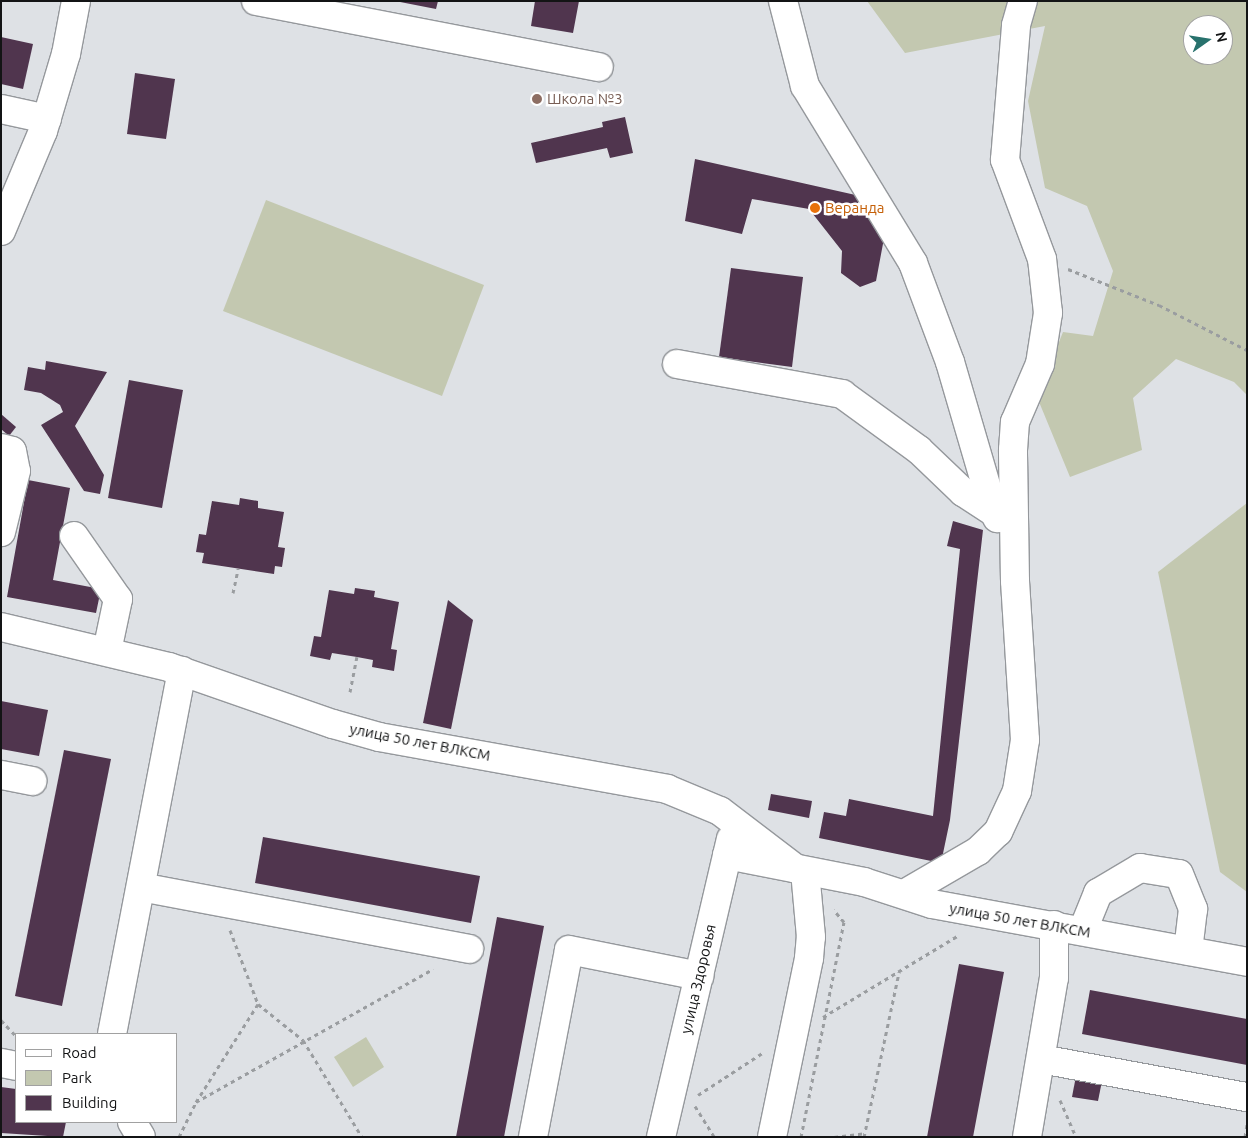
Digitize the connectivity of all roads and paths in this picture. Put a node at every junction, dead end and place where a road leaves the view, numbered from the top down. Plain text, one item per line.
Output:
1 (76, 1) edge
2 (256, 1) edge
3 (783, 1) edge
4 (1023, 1) edge
5 (599, 67) dead end
6 (1, 109) edge
7 (47, 119) junction
8 (1, 231) edge
9 (1042, 259) junction
10 (1247, 350) edge
11 (677, 364) dead end
12 (1, 448) edge
13 (994, 512) junction
14 (1, 532) edge
15 (74, 536) dead end
16 (238, 568) dead end
17 (1015, 569) junction
18 (234, 593) dead end
19 (1, 628) edge
20 (108, 652) junction
21 (357, 657) dead end
22 (182, 671) junction
23 (350, 692) dead end
24 (1, 775) edge
25 (32, 781) dead end
26 (735, 822) junction
27 (727, 855) junction
28 (800, 870) junction
29 (141, 887) junction
30 (904, 894) junction
31 (220, 902) junction
32 (991, 915) junction
33 (1054, 925) junction
34 (1083, 930) junction
35 (469, 949) joint
36 (1188, 951) junction
37 (1247, 962) edge
38 (899, 972) junction
39 (699, 976) junction
40 (258, 1004) junction
41 (1, 1020) edge
42 (793, 1032) junction
43 (112, 1033) edge
44 (15, 1035) edge
45 (303, 1040) junction
46 (1041, 1059) junction
47 (1, 1063) edge
48 (15, 1066) edge
49 (1247, 1097) edge
50 (196, 1102) junction
51 (133, 1123) edge
52 (1247, 1124) edge
53 (664, 1126) edge
54 (865, 1135) edge
55 (141, 1137) edge
56 (180, 1137) edge
57 (362, 1137) edge
58 (533, 1137) edge
59 (772, 1137) edge
60 (834, 1137) edge
61 (1027, 1137) edge
62 (1244, 1137) edge

1 - 7 street
2 - 5 street
3 - 13 street
4 - 9 street
6 - 7 street
7 - 8 street
9 - 10 path
9 - 17 street
11 - 13 street
12 - 14 street
13 - 17 street
15 - 20 street
16 - 18 path
17 - 30 street
19 - 20 street, улица 50 лет ВЛКСМ
20 - 22 street, улица 50 лет ВЛКСМ
21 - 23 path
22 - 26 street, улица 50 лет ВЛКСМ
22 - 29 street
24 - 25 street
26 - 27 street, улица Здоровья
26 - 28 street, улица 50 лет ВЛКСМ
27 - 28 street, улица 50 лет ВЛКСМ
27 - 39 street, улица Здоровья
28 - 30 street, улица 50 лет ВЛКСМ
28 - 42 street
29 - 31 street
29 - 43 street
30 - 32 street, улица 50 лет ВЛКСМ
31 - 35 street
31 - 40 path
32 - 33 street, улица 50 лет ВЛКСМ
32 - 38 path
33 - 34 street, улица 50 лет ВЛКСМ
33 - 46 street
34 - 36 street, улица 50 лет ВЛКСМ
34 - 36 street
35 - 45 path
36 - 37 street, улица 50 лет ВЛКСМ
38 - 42 path
38 - 54 path
39 - 53 street, улица Здоровья
39 - 58 street
40 - 45 path
40 - 50 path
41 - 44 path
42 - 53 path
42 - 59 street
45 - 50 path
45 - 57 path
46 - 49 street
46 - 61 street
47 - 48 street
50 - 56 path
51 - 55 street
52 - 62 path
54 - 60 path

